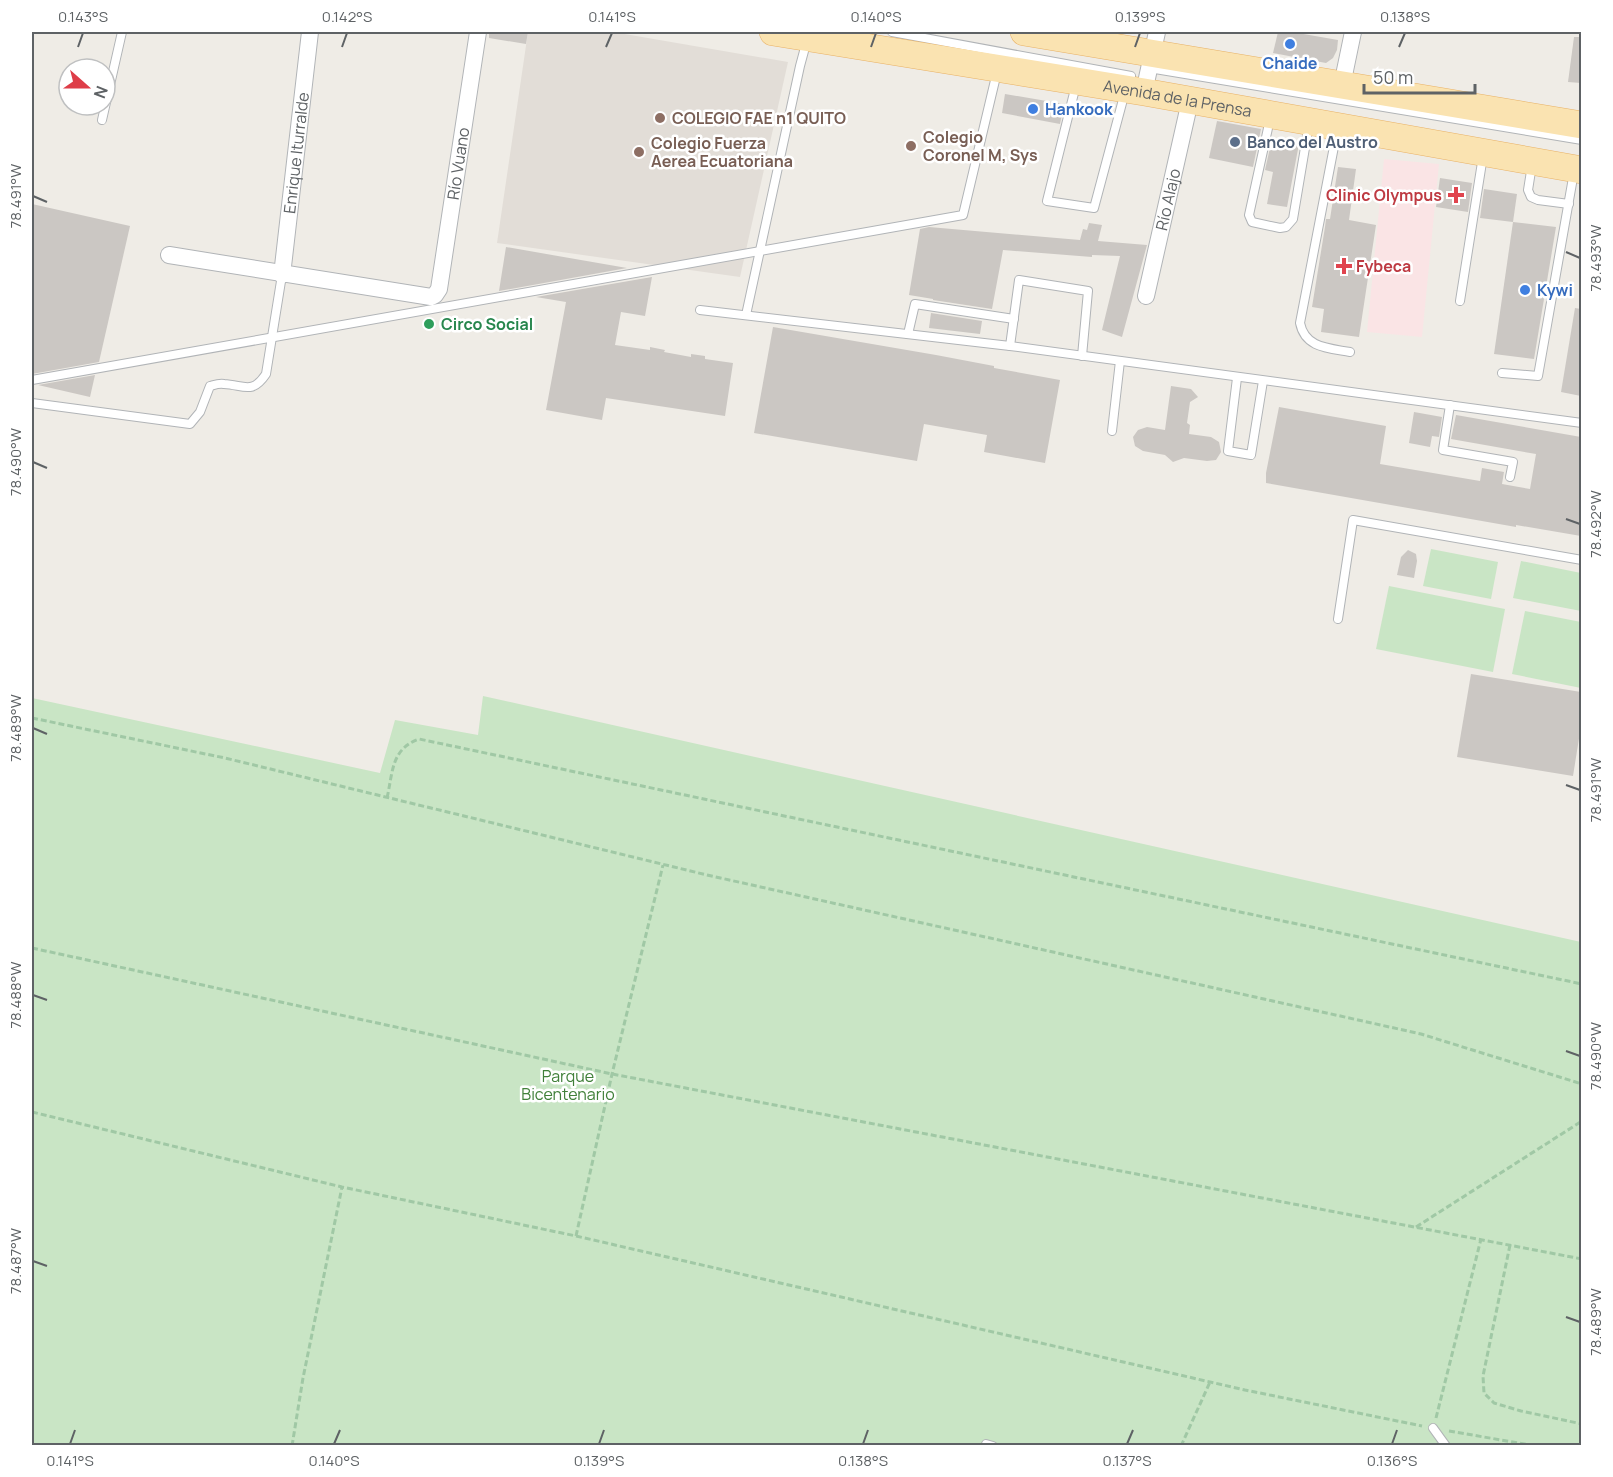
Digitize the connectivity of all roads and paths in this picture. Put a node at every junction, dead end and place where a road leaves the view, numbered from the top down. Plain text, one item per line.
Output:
1 (122, 32) edge
2 (310, 32) edge
3 (478, 32) edge
4 (773, 32) edge
5 (892, 32) edge
6 (1024, 32) edge
7 (1353, 32) edge
8 (809, 37) junction
9 (998, 69) junction
10 (1145, 69) edge
11 (1077, 81) junction
12 (1342, 85) junction
13 (1190, 102) junction
14 (1271, 116) junction
15 (102, 120) dead end
16 (1310, 123) junction
17 (1581, 125) edge
18 (1337, 128) junction
19 (1581, 140) edge
20 (1484, 153) junction
21 (1532, 161) junction
22 (1578, 169) edge
23 (1569, 204) junction
24 (169, 255) dead end
25 (282, 274) junction
26 (1146, 296) dead end
27 (1460, 301) dead end
28 (700, 310) dead end
29 (746, 315) junction
30 (1014, 319) junction
31 (908, 334) junction
32 (1010, 346) junction
33 (1350, 352) dead end
34 (1082, 356) junction
35 (1120, 361) junction
36 (1502, 373) dead end
37 (1238, 378) junction
38 (32, 380) edge
39 (1263, 381) junction
40 (32, 404) edge
41 (1450, 405) junction
42 (1581, 423) edge
43 (1112, 431) dead end
44 (1510, 477) dead end
45 (1581, 560) edge
46 (1338, 619) dead end
47 (32, 717) edge
48 (387, 798) junction
49 (663, 865) junction
50 (32, 948) edge
51 (1581, 984) edge
52 (612, 1074) junction
53 (1581, 1084) edge
54 (32, 1112) edge
55 (1581, 1121) edge
56 (342, 1187) junction
57 (1416, 1227) junction
58 (576, 1236) junction
59 (1481, 1239) junction
60 (1510, 1245) junction
61 (1581, 1259) edge
62 (1210, 1382) junction
63 (1581, 1424) edge
64 (1433, 1428) junction
65 (292, 1446) edge
66 (1181, 1446) edge
67 (1446, 1446) edge
68 (1536, 1446) edge

1 - 15 lane
2 - 25 street, Enrique Iturralde
3 - 25 street, Río Vuano
4 - 8 main road, Avenida de la Prensa
5 - 10 lane
6 - 10 main road, Avenida de la Prensa
7 - 12 street
8 - 9 main road, Avenida de la Prensa
8 - 29 lane
9 - 11 main road, Avenida de la Prensa
9 - 38 lane
10 - 11 main road, Avenida de la Prensa
10 - 11 lane
10 - 12 main road, Avenida de la Prensa
10 - 13 main road, Avenida de la Prensa
10 - 19 lane
12 - 17 main road, Avenida de la Prensa
13 - 14 main road, Avenida de la Prensa
13 - 26 street, Río Alajo
14 - 16 main road, Avenida de la Prensa
14 - 16 lane
16 - 18 main road, Avenida de la Prensa
18 - 20 main road, Avenida de la Prensa
18 - 33 lane
20 - 21 main road, Avenida de la Prensa
20 - 27 lane
21 - 22 main road, Avenida de la Prensa
21 - 23 lane
22 - 23 lane
23 - 36 lane
24 - 25 street
25 - 40 lane
28 - 29 lane
29 - 31 lane
30 - 31 lane
30 - 32 lane
30 - 34 lane
31 - 32 lane
32 - 34 lane
34 - 35 lane
35 - 37 lane
35 - 43 lane
37 - 39 lane
37 - 39 lane
39 - 41 lane
41 - 42 lane
41 - 44 lane
45 - 46 lane
47 - 48 path
48 - 49 path
48 - 51 path
49 - 52 path
49 - 53 path
50 - 52 path
52 - 57 path
52 - 58 path
54 - 56 path
55 - 57 path
56 - 58 path
56 - 65 path
57 - 59 path
58 - 62 path
59 - 60 path
59 - 64 path
60 - 61 path
60 - 63 path
62 - 64 path
62 - 66 path
64 - 67 lane
64 - 68 path

